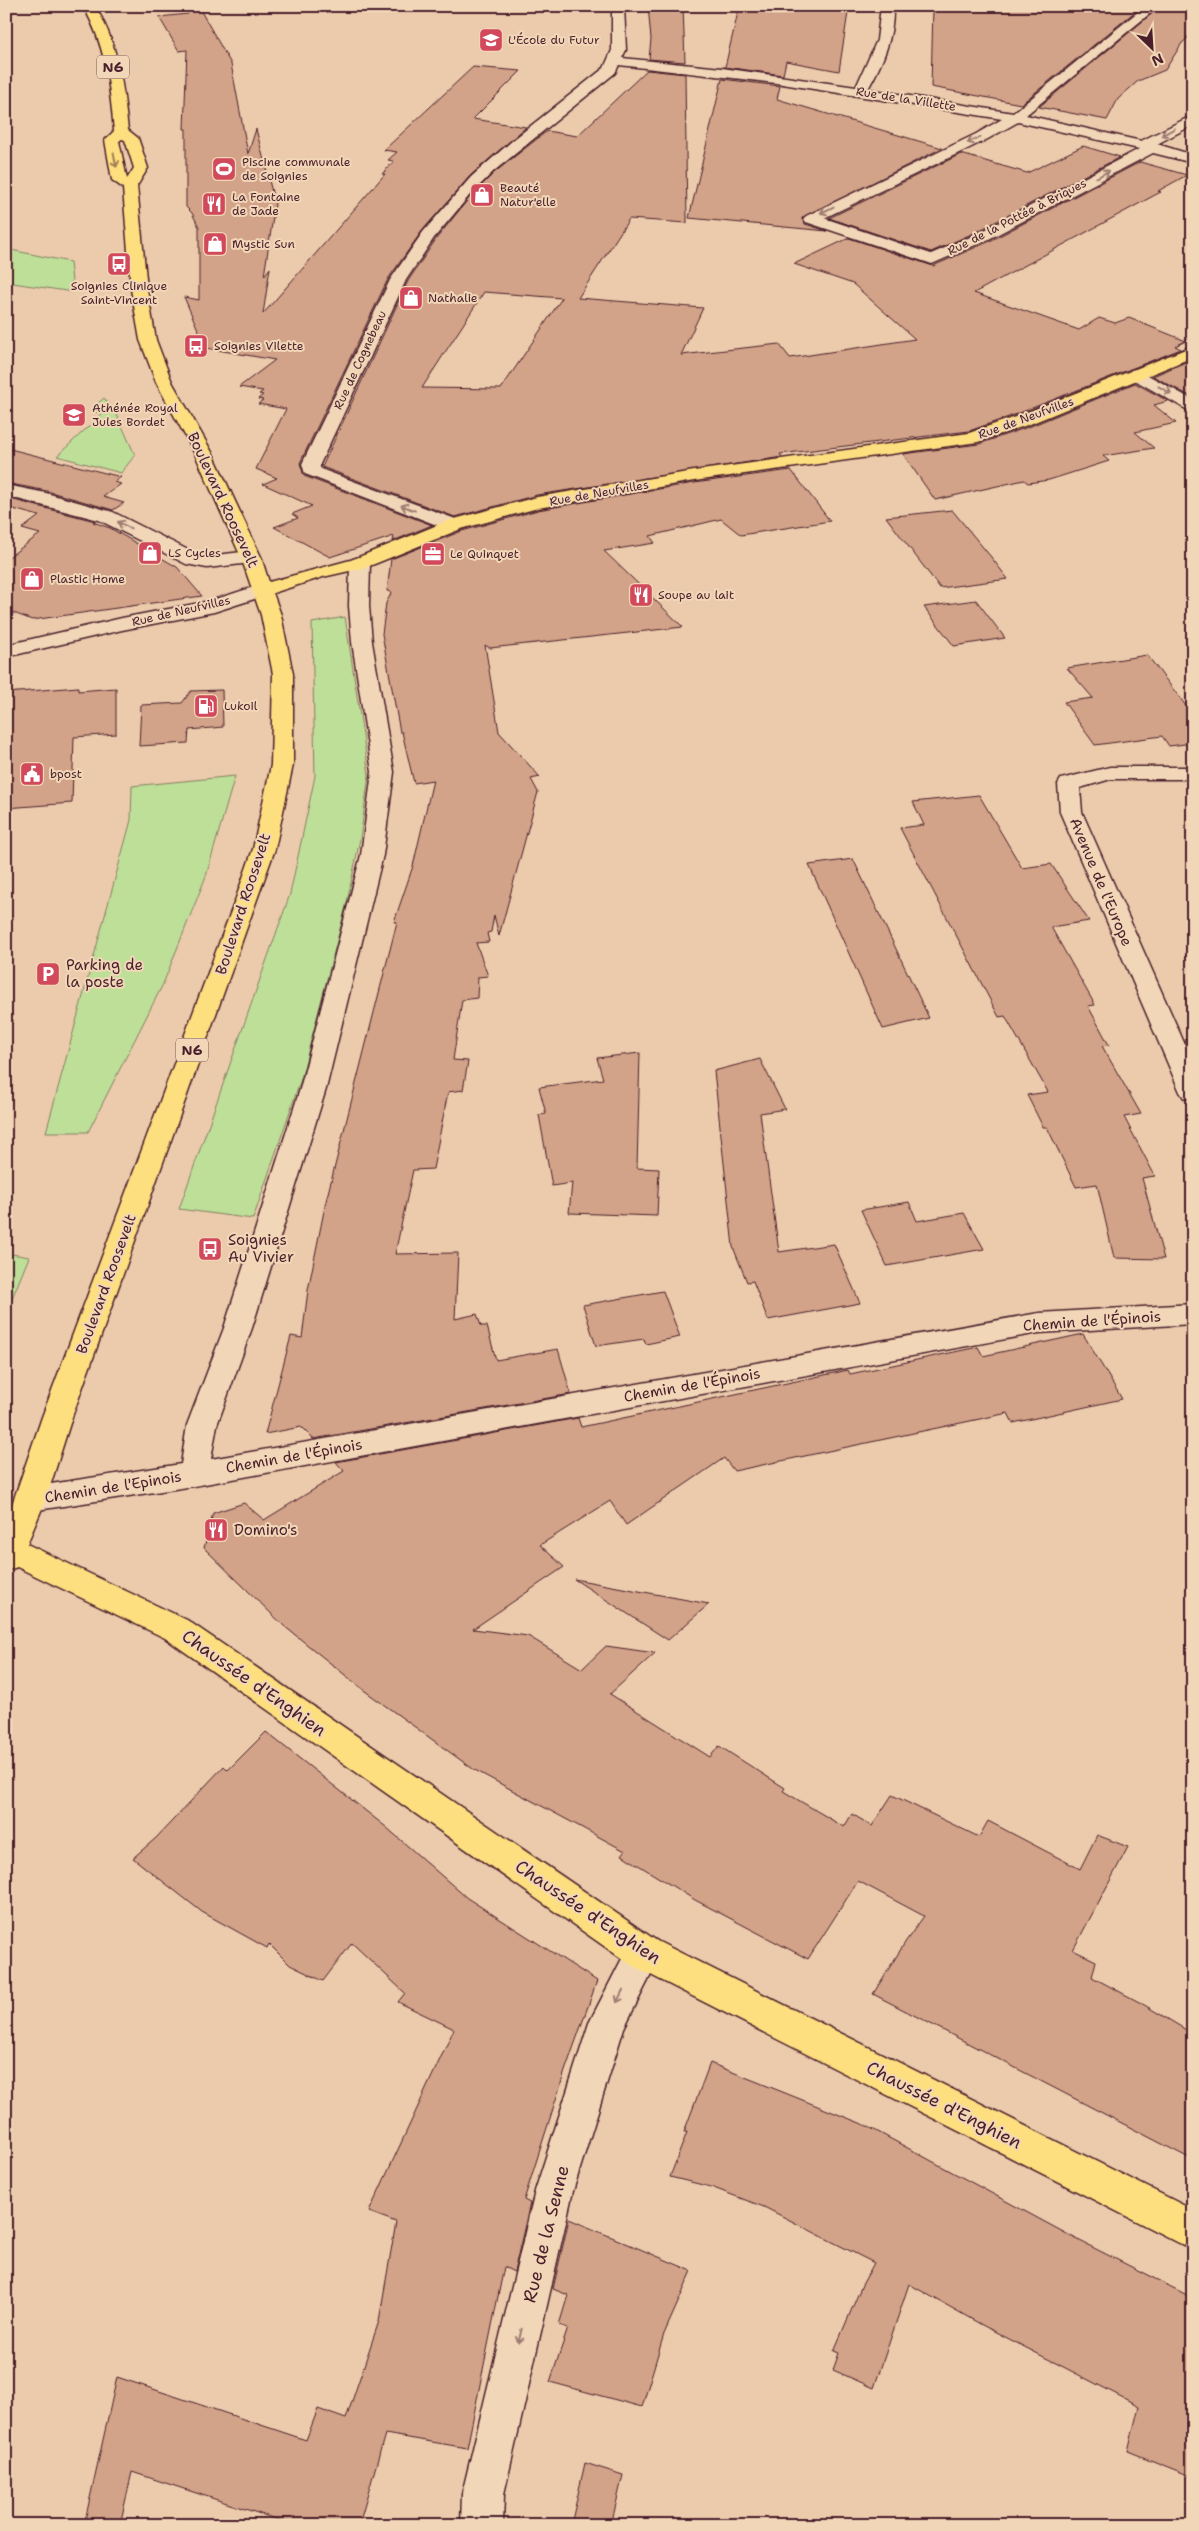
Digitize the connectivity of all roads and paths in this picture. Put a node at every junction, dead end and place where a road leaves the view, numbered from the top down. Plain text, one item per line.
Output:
1 (89, 6) edge
2 (618, 6) edge
3 (887, 6) edge
4 (1153, 6) edge
5 (614, 62) junction
6 (860, 91) junction
7 (1016, 117) junction
8 (1193, 119) edge
9 (121, 132) junction
10 (1148, 146) junction
11 (1193, 159) edge
12 (130, 186) junction
13 (1193, 351) edge
14 (1137, 374) junction
15 (1193, 408) edge
16 (6, 490) edge
17 (454, 525) junction
18 (251, 558) junction
19 (360, 563) junction
20 (263, 590) junction
21 (6, 651) edge
22 (1193, 773) edge
23 (1193, 1092) edge
24 (1193, 1314) edge
25 (194, 1474) junction
26 (32, 1499) junction
27 (7, 1553) edge
28 (644, 1953) junction
29 (1193, 2232) edge
30 (482, 2525) edge

1 - 9 main road, N6
2 - 5 street
3 - 6 street
4 - 7 street
5 - 6 street, Rue de la Villette
17 -> 5 street, Rue de Cognebeau
6 - 7 street, Rue de la Villette
7 - 10 street, Rue de la Villette
7 -> 10 street, Rue de la Pottée à Briques
8 -> 10 street
9 - 12 main road, Boulevard Roosevelt / N6
9 -> 12 main road, N6
10 - 11 street, Rue de la Villette
12 - 18 main road, Boulevard Roosevelt / N6
13 - 14 main road, Rue de Neufvilles
14 -> 15 street
14 - 17 main road, Rue de Neufvilles
18 -> 16 street
17 - 19 main road, Rue de Neufvilles
18 - 20 main road, Boulevard Roosevelt / N6
19 - 20 main road, Rue de Neufvilles
19 - 25 street
20 - 21 street, Rue de Neufvilles
20 - 26 main road, Boulevard Roosevelt / N6
22 - 23 street, Avenue de l'Europe
24 - 25 street, Chemin de l'Épinois
25 - 26 street, Chemin de l'Epinois
26 - 27 main road, N6
27 - 28 main road, Chaussée d'Enghien
28 - 29 main road, Chaussée d'Enghien
28 -> 30 street, Rue de la Senne

